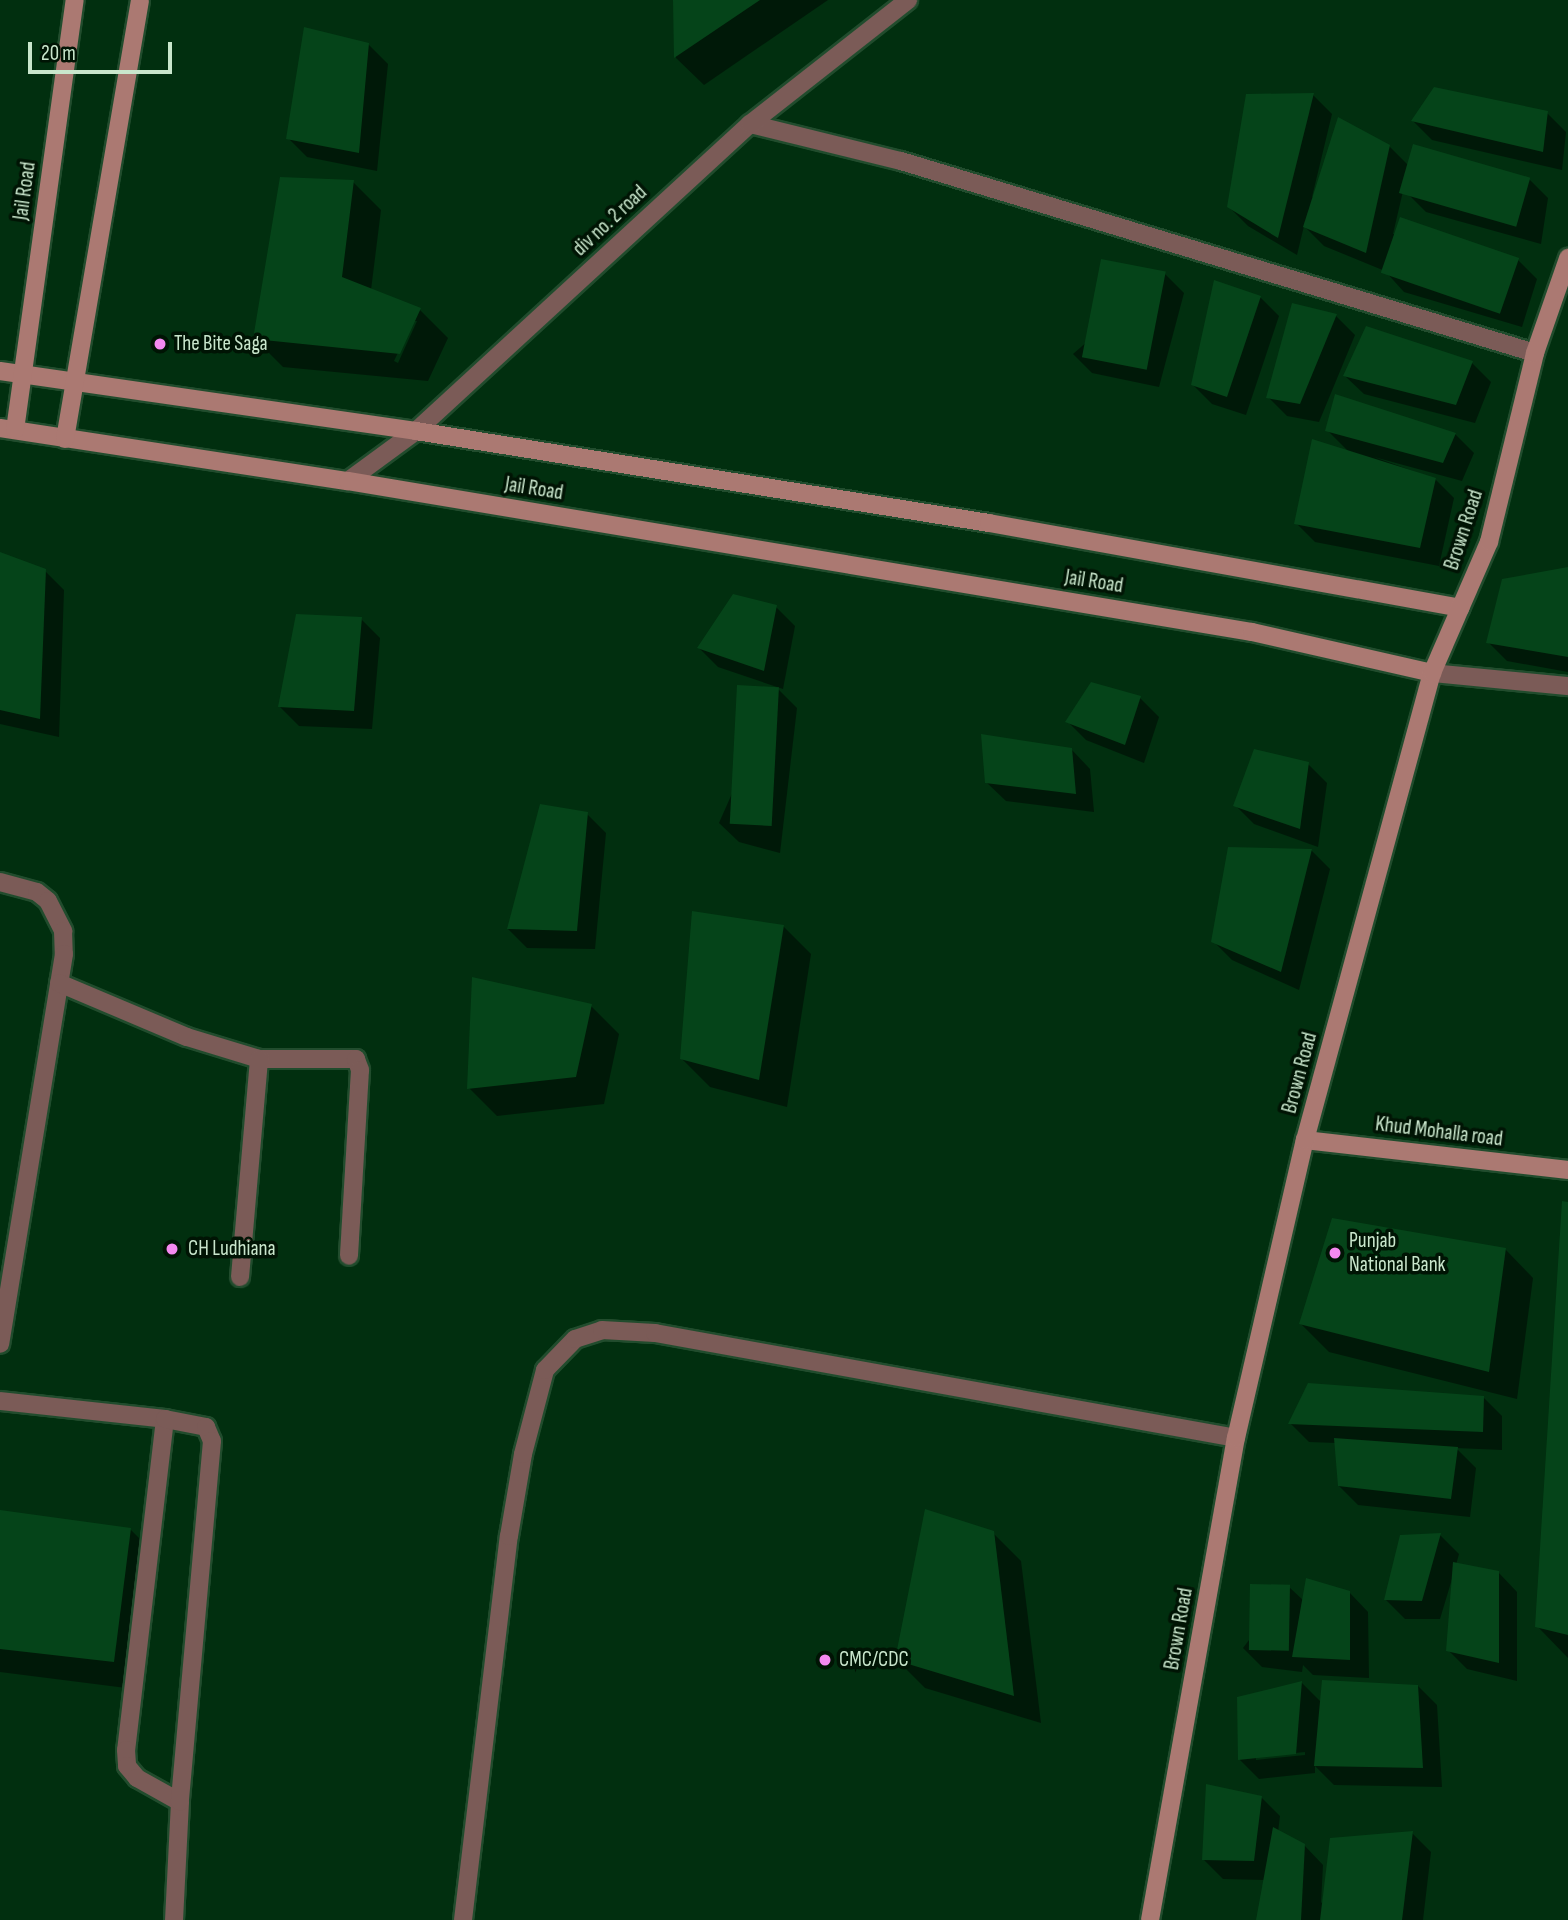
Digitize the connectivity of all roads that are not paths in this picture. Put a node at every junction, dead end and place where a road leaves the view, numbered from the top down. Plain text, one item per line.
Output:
1 (75, 0) edge
2 (140, 0) edge
3 (908, 0) edge
4 (751, 124) junction
5 (1568, 258) edge
6 (1535, 353) junction
7 (0, 371) edge
8 (22, 374) junction
9 (73, 381) junction
10 (7, 429) edge
11 (416, 431) junction
12 (65, 439) junction
13 (348, 481) junction
14 (1460, 608) junction
15 (1432, 673) junction
16 (1568, 685) edge
17 (0, 882) edge
18 (59, 983) junction
19 (259, 1059) junction
20 (1306, 1140) junction
21 (1568, 1170) edge
22 (349, 1256) dead end
23 (240, 1277) dead end
24 (0, 1344) edge
25 (0, 1401) edge
26 (165, 1419) junction
27 (1236, 1438) junction
28 (180, 1801) junction
29 (174, 1920) edge
30 (463, 1920) edge
31 (1150, 1920) edge

1 - 8 street, Jail Road
2 - 9 street
3 - 4 street, div no. 2 road
4 - 6 street
4 - 11 street, div no. 2 road
5 - 6 street, Brown Road
6 - 14 street, Brown Road
7 - 8 street
8 - 9 street
8 - 10 street, Jail Road
9 - 11 street
9 - 12 street
10 - 12 street, Jail Road
11 - 13 street, div no. 2 road
11 - 14 street
12 - 13 street, Jail Road
13 - 15 street, Jail Road
14 - 15 street, Brown Road
15 - 16 street
15 - 20 street, Brown Road
17 - 18 street
18 - 19 street
18 - 24 street
19 - 22 street
19 - 23 street
20 - 21 street, Khud Mohalla road
20 - 27 street, Brown Road
25 - 26 street
26 - 28 street
26 - 28 street
27 - 30 street
27 - 31 street, Brown Road
28 - 29 street

